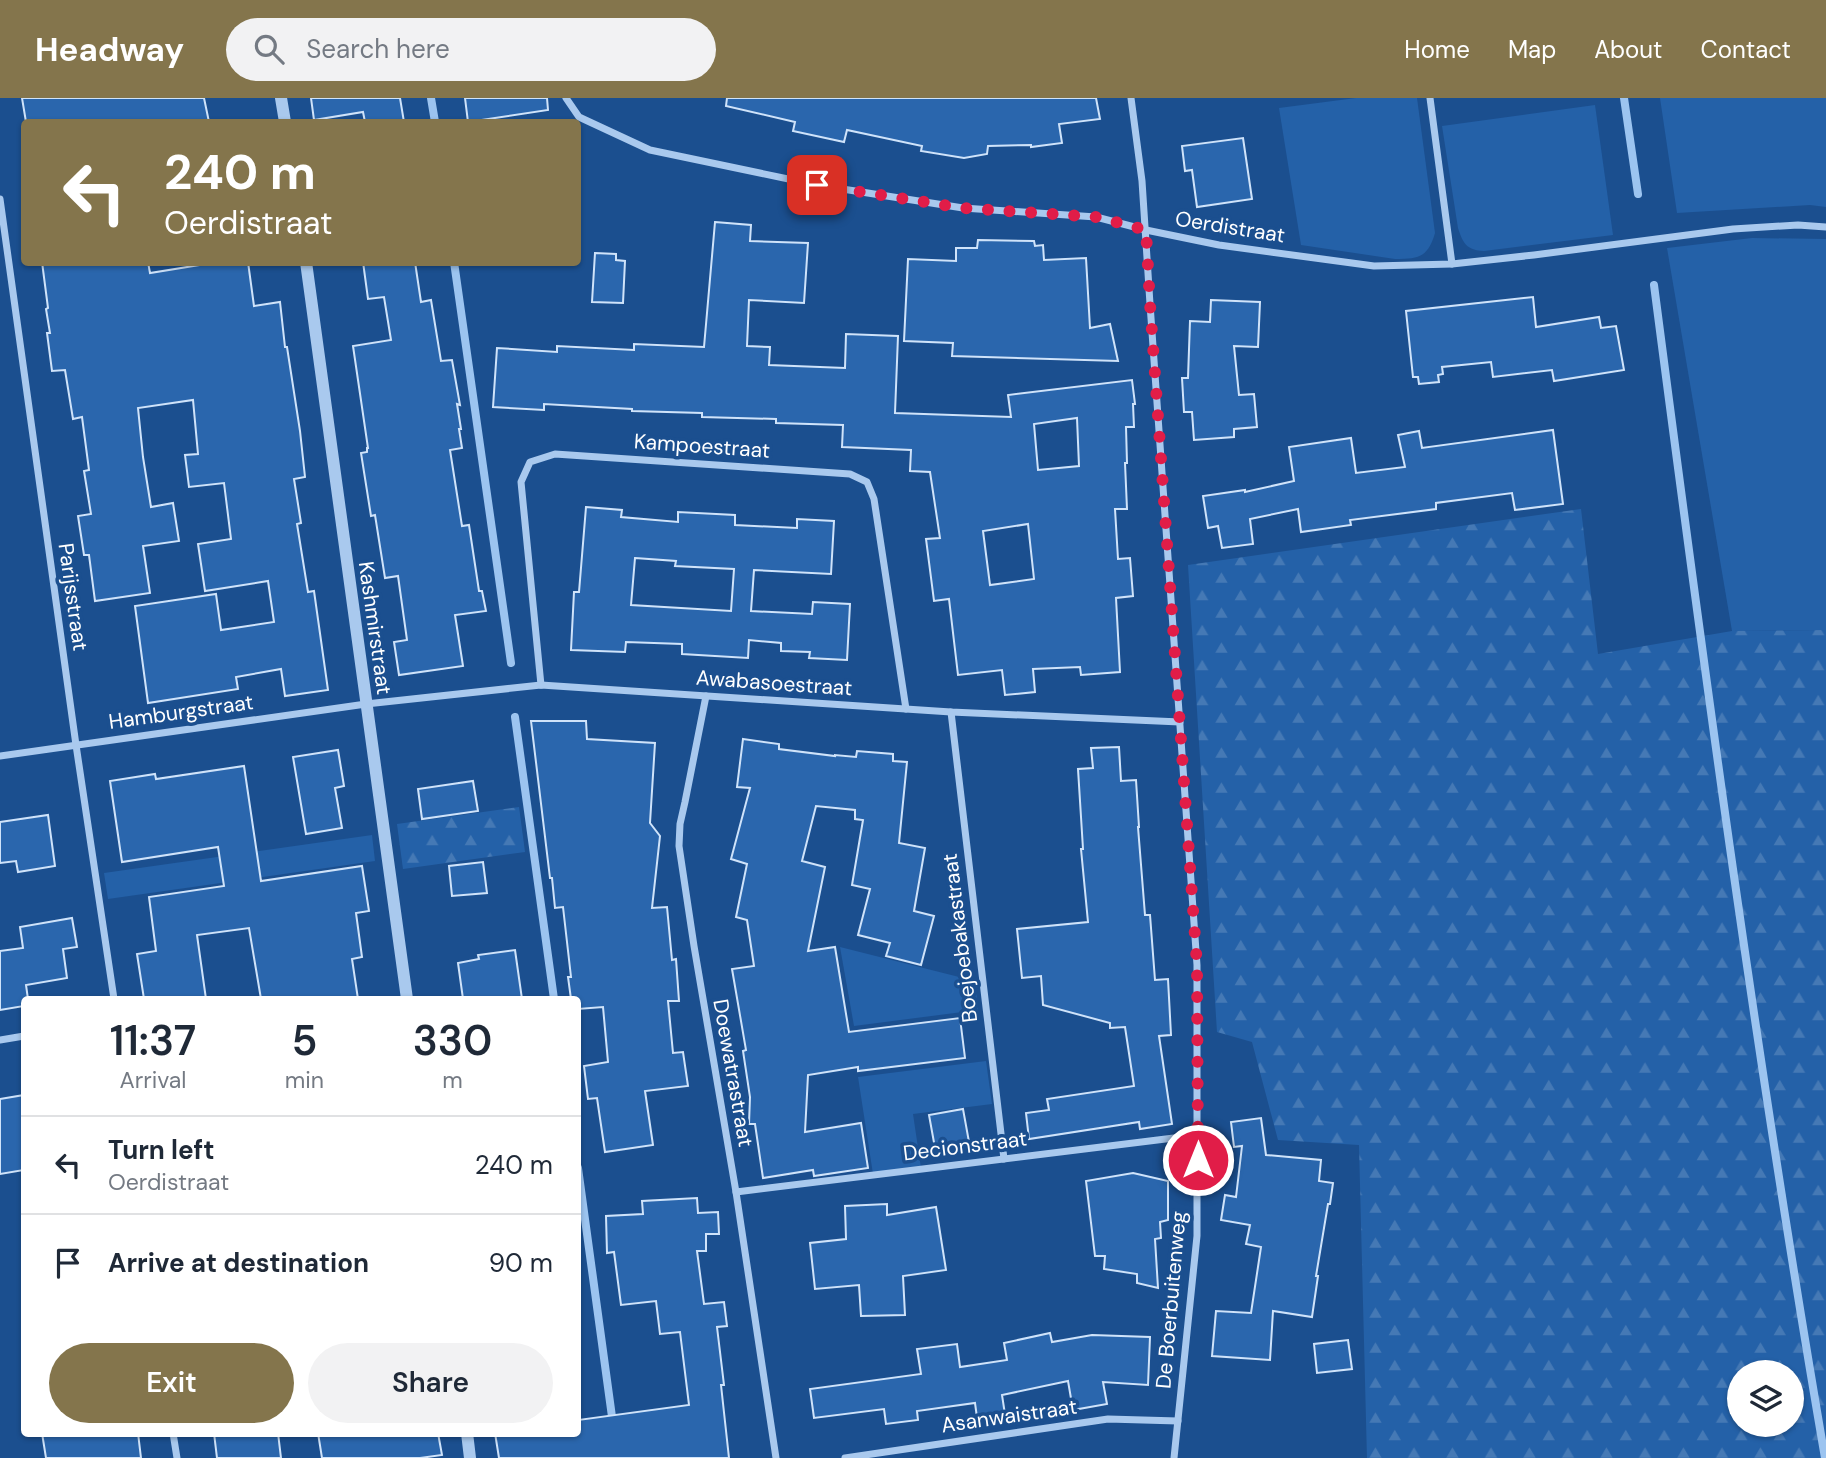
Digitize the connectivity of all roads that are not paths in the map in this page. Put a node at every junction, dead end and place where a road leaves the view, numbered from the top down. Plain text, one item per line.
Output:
1 (281, 98) edge
2 (566, 98) edge
3 (1131, 98) edge
4 (1430, 98) edge
5 (284, 119) edge
6 (0, 199) edge
7 (1826, 227) edge
8 (1146, 230) junction
9 (1452, 264) junction
10 (307, 266) edge
11 (541, 685) junction
12 (706, 696) junction
13 (366, 704) junction
14 (906, 709) junction
15 (951, 712) junction
16 (1180, 722) junction
17 (76, 745) junction
18 (0, 756) edge
19 (114, 996) edge
20 (407, 996) edge
21 (21, 1036) edge
22 (0, 1040) edge
23 (1198, 1135) junction
24 (1003, 1159) junction
25 (736, 1192) junction
26 (1178, 1421) junction
27 (174, 1437) edge
28 (467, 1437) edge
29 (177, 1458) edge
30 (470, 1458) edge
31 (776, 1458) edge
32 (845, 1458) edge
33 (1174, 1458) edge

1 - 5 street
2 - 8 street, Oerdistraat
3 - 8 street, De Boerbuitenweg
4 - 9 street
6 - 17 street, Parijsstraat
7 - 9 street, Oerdistraat
8 - 9 street, Oerdistraat
8 - 16 street, De Boerbuitenweg
10 - 13 street, Kashmirstraat
11 - 12 street, Awabasoestraat
11 - 13 street, Awabasoestraat
11 - 14 street, Kampoestraat
12 - 14 street, Awabasoestraat
12 - 25 street, Doewatrastraat
13 - 17 street, Hamburgstraat
13 - 20 street, Kashmirstraat
14 - 15 street, Awabasoestraat
15 - 16 street, Awabasoestraat
15 - 24 street, Boejoebakastraat
16 - 23 street, De Boerbuitenweg
17 - 18 street, Hamburgstraat
17 - 19 street, Parijsstraat
21 - 22 street
23 - 24 street, Decionstraat
23 - 26 street, De Boerbuitenweg
24 - 25 street, Decionstraat
25 - 31 street, Doewatrastraat
26 - 32 street, Asanwaistraat
26 - 33 street, De Boerbuitenweg
27 - 29 street
28 - 30 street

